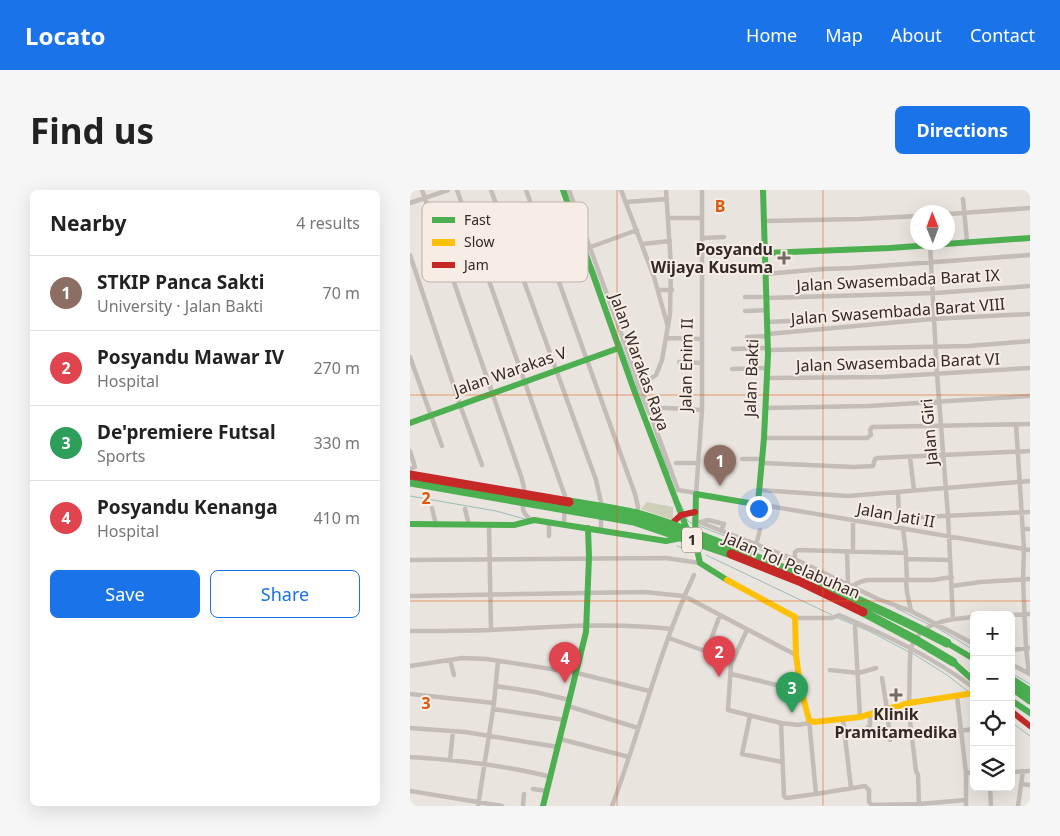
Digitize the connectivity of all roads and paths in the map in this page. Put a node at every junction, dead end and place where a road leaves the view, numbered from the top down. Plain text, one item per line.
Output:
1 (422, 190) edge
2 (448, 190) edge
3 (457, 190) edge
4 (491, 190) edge
5 (526, 190) edge
6 (563, 190) edge
7 (569, 190) edge
8 (621, 190) edge
9 (666, 190) edge
10 (702, 190) edge
11 (763, 190) edge
12 (425, 198) junction
13 (667, 198) junction
14 (963, 199) dead end
15 (426, 202) edge
16 (461, 202) edge
17 (495, 202) edge
18 (530, 202) edge
19 (568, 202) edge
20 (573, 202) edge
21 (626, 202) junction
22 (410, 203) edge
23 (1030, 208) edge
24 (965, 213) junction
25 (955, 214) edge
26 (910, 216) edge
27 (669, 218) junction
28 (702, 218) junction
29 (764, 221) junction
30 (637, 230) junction
31 (724, 237) dead end
32 (702, 238) junction
33 (1030, 238) edge
34 (670, 241) junction
35 (967, 241) junction
36 (955, 242) edge
37 (642, 244) junction
38 (910, 246) edge
39 (588, 248) edge
40 (930, 250) edge
41 (588, 251) edge
42 (588, 251) edge
43 (702, 252) junction
44 (732, 252) dead end
45 (765, 253) junction
46 (410, 255) edge
47 (1030, 255) edge
48 (931, 262) junction
49 (765, 264) junction
50 (742, 266) dead end
51 (766, 274) junction
52 (454, 282) edge
53 (490, 282) edge
54 (524, 282) edge
55 (559, 282) edge
56 (1030, 286) edge
57 (658, 290) junction
58 (672, 290) junction
59 (932, 293) junction
60 (764, 296) junction
61 (745, 297) dead end
62 (767, 310) junction
63 (745, 311) dead end
64 (1030, 314) edge
65 (933, 319) junction
66 (791, 321) dead end
67 (767, 322) junction
68 (668, 328) junction
69 (768, 335) junction
70 (747, 337) dead end
71 (667, 338) junction
72 (702, 339) junction
73 (1030, 341) edge
74 (935, 346) junction
75 (619, 348) junction
76 (733, 349) dead end
77 (768, 349) junction
78 (410, 357) edge
79 (587, 360) junction
80 (678, 362) dead end
81 (702, 363) junction
82 (768, 368) junction
83 (1030, 368) edge
84 (732, 369) dead end
85 (556, 371) junction
86 (937, 374) junction
87 (768, 378) junction
88 (525, 382) junction
89 (637, 388) junction
90 (492, 394) junction
91 (1030, 396) edge
92 (939, 402) junction
93 (460, 405) junction
94 (766, 408) junction
95 (645, 409) junction
96 (702, 410) junction
97 (430, 415) junction
98 (410, 423) edge
99 (1016, 424) junction
100 (1030, 424) edge
101 (941, 427) junction
102 (764, 438) junction
103 (442, 446) dead end
104 (410, 451) edge
105 (1030, 451) edge
106 (1016, 452) junction
107 (943, 456) junction
108 (910, 457) junction
109 (742, 459) dead end
110 (762, 461) junction
111 (697, 462) junction
112 (676, 463) dead end
113 (482, 465) dead end
114 (413, 468) edge
115 (669, 476) junction
116 (1030, 481) edge
117 (410, 482) edge
118 (1019, 482) junction
119 (946, 488) junction
120 (759, 490) junction
121 (914, 490) junction
122 (898, 492) junction
123 (696, 493) junction
124 (757, 504) junction
125 (432, 508) dead end
126 (465, 509) dead end
127 (1030, 512) edge
128 (1022, 513) junction
129 (948, 516) junction
130 (690, 519) junction
131 (854, 520) junction
132 (529, 521) junction
133 (410, 524) edge
134 (549, 524) junction
135 (564, 524) junction
136 (436, 525) junction
137 (469, 525) junction
138 (489, 525) junction
139 (903, 528) junction
140 (1022, 529) junction
141 (1030, 529) edge
142 (601, 530) junction
143 (760, 530) dead end
144 (588, 531) junction
145 (721, 531) junction
146 (549, 536) dead end
147 (635, 536) junction
148 (949, 537) junction
149 (692, 538) junction
150 (658, 540) junction
151 (756, 545) junction
152 (1024, 549) junction
153 (1030, 550) edge
154 (847, 552) junction
155 (853, 552) junction
156 (906, 553) junction
157 (589, 557) junction
158 (490, 558) junction
159 (906, 559) junction
160 (410, 560) edge
161 (795, 560) junction
162 (950, 560) junction
163 (700, 563) junction
164 (694, 574) dead end
165 (952, 577) junction
166 (1023, 579) junction
167 (1030, 579) edge
168 (907, 580) junction
169 (850, 585) junction
170 (952, 586) junction
171 (588, 594) junction
172 (490, 595) junction
173 (410, 596) edge
174 (684, 596) junction
175 (911, 612) junction
176 (1028, 614) edge
177 (720, 615) junction
178 (1015, 615) edge
179 (970, 617) edge
180 (796, 618) junction
181 (953, 618) junction
182 (856, 624) junction
183 (586, 625) junction
184 (932, 625) junction
185 (672, 629) junction
186 (490, 630) junction
187 (747, 630) junction
188 (410, 631) edge
189 (668, 638) junction
190 (970, 642) edge
191 (1028, 648) edge
192 (911, 650) junction
193 (1015, 650) edge
194 (796, 655) junction
195 (970, 657) edge
196 (450, 660) junction
197 (498, 661) junction
198 (953, 662) junction
199 (410, 666) edge
200 (1015, 666) edge
201 (876, 668) dead end
202 (830, 670) dead end
203 (970, 672) edge
204 (577, 673) junction
205 (859, 673) junction
206 (730, 674) junction
207 (1030, 674) edge
208 (454, 676) dead end
209 (970, 677) edge
210 (882, 678) dead end
211 (1015, 682) edge
212 (800, 685) junction
213 (496, 686) junction
214 (1015, 688) edge
215 (1030, 689) edge
216 (970, 690) edge
217 (649, 691) junction
218 (1015, 691) edge
219 (970, 693) edge
220 (410, 694) edge
221 (957, 696) junction
222 (1030, 700) edge
223 (1012, 701) edge
224 (494, 703) junction
225 (569, 703) junction
226 (909, 704) junction
227 (493, 709) junction
228 (888, 709) junction
229 (1030, 713) edge
230 (870, 715) junction
231 (1015, 715) edge
232 (750, 716) junction
233 (860, 717) junction
234 (565, 720) junction
235 (843, 720) junction
236 (809, 721) junction
237 (781, 723) junction
238 (1030, 726) edge
239 (410, 728) edge
240 (638, 728) junction
241 (970, 730) edge
242 (453, 731) junction
243 (960, 731) junction
244 (867, 732) dead end
245 (488, 736) junction
246 (913, 737) junction
247 (890, 740) dead end
248 (559, 743) junction
249 (410, 757) edge
250 (629, 757) junction
251 (450, 760) junction
252 (782, 762) junction
253 (485, 765) junction
254 (1023, 771) junction
255 (1030, 771) edge
256 (970, 772) edge
257 (1015, 772) edge
258 (966, 773) junction
259 (551, 777) junction
260 (1022, 784) junction
261 (1030, 785) edge
262 (851, 788) junction
263 (533, 790) dead end
264 (410, 791) edge
265 (990, 791) edge
266 (547, 792) junction
267 (524, 794) dead end
268 (816, 794) junction
269 (461, 799) junction
270 (966, 800) junction
271 (478, 804) edge
272 (919, 804) junction
273 (460, 806) edge
274 (502, 806) edge
275 (522, 806) edge
276 (543, 806) edge
277 (612, 806) edge
278 (966, 806) edge
279 (991, 806) edge
280 (1018, 806) edge

1 - 12 street
2 - 12 street
3 - 16 street
4 - 17 street
5 - 18 street
6 - 19 main road, Jalan Warakas Raya
7 - 20 street
8 - 21 street
9 - 13 street
10 - 28 street, Jalan Enim II
11 - 29 main road, Jalan Bakti
12 - 15 street
12 - 22 street
13 - 21 street
13 - 27 street
14 - 24 street
21 - 30 street
23 - 24 street
24 - 25 street
24 - 35 street
26 - 29 street
27 - 28 street
27 - 34 street
28 - 32 street, Jalan Enim II
29 - 45 main road, Jalan Bakti
30 - 37 street
30 - 39 street
31 - 32 street
32 - 43 street, Jalan Enim II
33 - 35 main road
34 - 37 street
34 - 58 street
35 - 36 main road
37 - 57 street
38 - 45 main road
40 - 48 street, Jalan Giri
41 - 75 main road, Jalan Warakas Raya
42 - 89 street
43 - 44 street
43 - 72 street, Jalan Enim II
45 - 49 main road, Jalan Bakti
46 - 93 street
47 - 48 street
48 - 51 street
48 - 59 street, Jalan Giri
49 - 50 street
49 - 51 main road, Jalan Bakti
51 - 60 main road, Jalan Bakti
52 - 90 street
53 - 88 street
54 - 85 street
55 - 79 street
56 - 59 street, Jalan Swasembada Barat IX
57 - 58 street
57 - 68 street
58 - 68 street
59 - 60 street, Jalan Swasembada Barat IX
59 - 65 street, Jalan Giri
60 - 61 street, Jalan Swasembada Barat IX
60 - 62 main road, Jalan Bakti
62 - 63 street
62 - 67 main road, Jalan Bakti
64 - 65 street, Jalan Swasembada Barat VIII
65 - 69 street, Jalan Swasembada Barat VIII
65 - 74 street, Jalan Giri
66 - 67 street
67 - 69 main road, Jalan Bakti
68 - 71 street
69 - 70 street, Jalan Swasembada Barat VIII
69 - 77 main road, Jalan Bakti
71 - 72 street
71 - 89 street
72 - 81 street, Jalan Enim II
73 - 74 street
74 - 77 street
74 - 86 street, Jalan Giri
75 - 79 main road, Jalan Warakas V
75 - 89 main road, Jalan Warakas Raya
76 - 77 street
77 - 82 main road, Jalan Bakti
78 - 97 street
79 - 85 main road, Jalan Warakas V
79 - 147 street
80 - 81 street
81 - 96 street, Jalan Enim II
82 - 84 street
82 - 87 main road, Jalan Bakti
83 - 86 street, Jalan Swasembada Barat VI
85 - 88 main road, Jalan Warakas V
85 - 142 street
86 - 87 street, Jalan Swasembada Barat VI
86 - 92 street, Jalan Giri
87 - 94 main road, Jalan Bakti
88 - 90 main road, Jalan Warakas V
88 - 135 street
89 - 95 main road, Jalan Warakas Raya
90 - 93 main road, Jalan Warakas V
90 - 132 street
91 - 92 street
92 - 94 street
92 - 101 street, Jalan Giri
93 - 97 main road, Jalan Warakas V
93 - 113 street
94 - 102 main road, Jalan Bakti
95 - 96 street
95 - 115 main road, Jalan Warakas Raya
96 - 111 street, Jalan Enim II
97 - 98 main road, Jalan Warakas V
97 - 103 street
99 - 100 street
99 - 101 street
99 - 106 street
101 - 102 street
101 - 107 street, Jalan Giri
102 - 110 main road, Jalan Bakti
104 - 114 street
105 - 106 street
106 - 107 street
106 - 118 street
107 - 108 street
107 - 119 street, Jalan Giri
108 - 110 street
108 - 121 street
109 - 110 street
110 - 120 main road, Jalan Bakti
111 - 112 street
111 - 123 street, Jalan Enim II
114 - 195 main road, Jalan Tol Pelabuhan / 1, bridge
115 - 123 street
115 - 130 main road, Jalan Warakas Raya
116 - 118 street
117 - 198 main road, Jalan Tol Pelabuhan / 1, bridge
118 - 119 street
118 - 128 street
119 - 121 street
119 - 129 street, Jalan Giri
120 - 122 street
120 - 124 main road, Jalan Bakti
121 - 122 street
122 - 129 street
123 - 124 main road
123 - 130 main road, Jalan Enim II
124 - 131 street, Jalan Jati II
125 - 136 street
126 - 137 street
127 - 128 street
128 - 129 street
128 - 140 street
129 - 148 street, Jalan Giri
130 - 145 street
130 - 145 street
130 - 149 main road, Jalan Enim II
130 - 150 main road
131 - 139 street, Jalan Jati II
131 - 155 street
132 - 134 main road
132 - 138 main road
133 - 136 main road
134 - 135 main road
134 - 146 street
135 - 144 main road
136 - 137 main road
137 - 138 main road
138 - 158 street
139 - 148 street, Jalan Jati II
139 - 156 street
140 - 141 street
140 - 152 street
142 - 144 main road
142 - 147 main road
143 - 151 street
144 - 157 main road
145 - 151 street
147 - 150 main road
148 - 152 street, Jalan Jati II
148 - 162 street, Jalan Giri
149 - 150 main road
149 - 163 main road, Jalan Enim II
151 - 161 street
152 - 153 street, Jalan Jati II
152 - 166 street
154 - 155 street
154 - 161 street
154 - 169 street
155 - 156 street
156 - 159 street
157 - 158 street
157 - 163 street
157 - 171 main road
158 - 160 street
158 - 172 street
159 - 162 street
159 - 168 street
161 - 169 street
162 - 165 street, Jalan Giri
163 - 180 main road
164 - 174 street
165 - 168 street
165 - 170 street, Jalan Giri
166 - 167 street
166 - 170 street
166 - 176 street
168 - 169 street
168 - 175 street
169 - 175 street
170 - 181 street, Jalan Giri
171 - 172 street
171 - 174 street
171 - 183 main road
172 - 173 street
172 - 186 street
174 - 177 street
174 - 185 street
175 - 184 street
176 - 178 street
176 - 191 street
177 - 187 street
177 - 189 street
179 - 181 street
180 - 182 street
180 - 194 main road
181 - 184 street
182 - 192 street
182 - 205 street
183 - 185 street
183 - 186 street
183 - 204 main road
184 - 190 street
184 - 192 street
185 - 189 street
186 - 188 street
187 - 194 street
187 - 206 street
189 - 217 street
191 - 193 street
191 - 207 street
192 - 216 street
192 - 226 street
194 - 212 main road
196 - 197 street
196 - 199 street
196 - 208 street
197 - 204 street
197 - 213 street
198 - 203 main road, Jalan Tol Pelabuhan / 1
198 - 209 main road
200 - 207 street
201 - 205 street
202 - 205 street
204 - 217 street
204 - 225 main road
205 - 233 street
206 - 212 street
206 - 232 street
210 - 228 street
211 - 215 main road, bridge
212 - 236 main road
213 - 224 street
213 - 225 street
214 - 215 main road
217 - 240 street
218 - 222 main road, bridge
219 - 221 main road
220 - 224 street
221 - 226 main road
221 - 243 street
223 - 229 main road
224 - 227 street
225 - 234 main road
225 - 240 street
226 - 228 main road
226 - 246 street
227 - 234 street
227 - 245 street
228 - 230 main road
228 - 247 street
230 - 233 main road
230 - 244 street
231 - 238 main road
232 - 237 street
232 - 252 street
233 - 235 main road
234 - 248 main road
235 - 236 main road
235 - 262 street
236 - 237 street
236 - 268 street
237 - 252 street
239 - 242 street
240 - 250 street
241 - 243 street
242 - 245 street
242 - 251 street
243 - 246 street
243 - 258 street
245 - 248 street
245 - 253 street
246 - 272 street
248 - 250 street
248 - 259 main road
249 - 251 street
250 - 277 street
251 - 253 street
252 - 268 street
253 - 259 street
253 - 271 street
254 - 255 street
254 - 257 street
254 - 260 street
256 - 258 street
258 - 270 street
259 - 266 main road
260 - 261 street
260 - 280 street
262 - 268 street
262 - 272 street
263 - 266 street
264 - 269 street
265 - 279 street
266 - 276 main road
267 - 275 street
269 - 271 street
269 - 273 street
270 - 272 street
270 - 278 street
271 - 274 street

